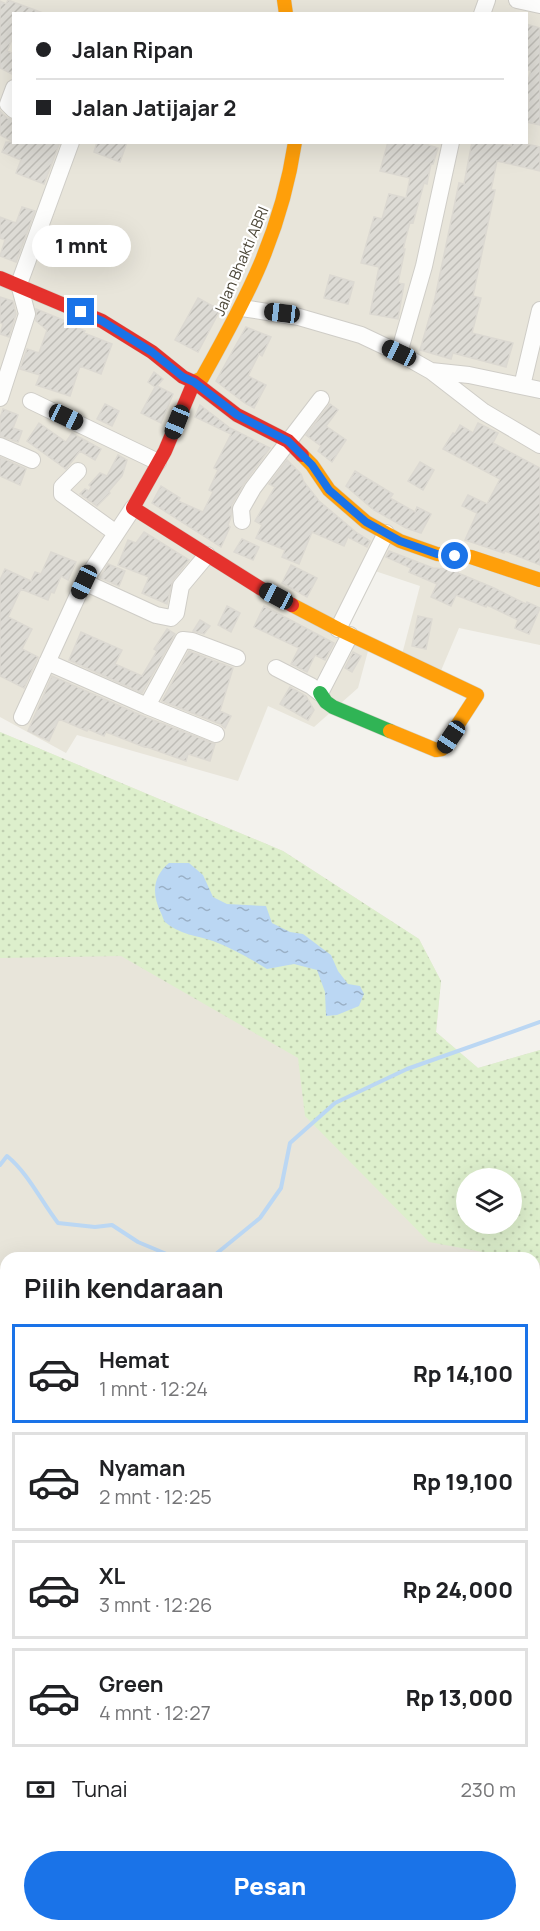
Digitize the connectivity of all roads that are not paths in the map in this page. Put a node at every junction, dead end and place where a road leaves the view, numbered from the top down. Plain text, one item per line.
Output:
1 (517, 0) edge
2 (540, 5) edge
3 (12, 93) edge
4 (12, 108) edge
5 (70, 144) edge
6 (295, 144) edge
7 (451, 144) edge
8 (0, 278) edge
9 (19, 284) junction
10 (242, 308) junction
11 (540, 310) edge
12 (399, 353) junction
13 (431, 372) junction
14 (194, 382) junction
15 (522, 386) junction
16 (540, 390) edge
17 (0, 398) edge
18 (321, 399) dead end
19 (31, 401) dead end
20 (288, 441) junction
21 (540, 445) edge
22 (0, 446) edge
23 (32, 460) dead end
24 (158, 462) junction
25 (78, 471) dead end
26 (133, 508) junction
27 (242, 521) dead end
28 (116, 533) junction
29 (386, 534) junction
30 (207, 555) junction
31 (540, 580) edge
32 (84, 582) junction
33 (344, 632) junction
34 (237, 658) dead end
35 (47, 662) junction
36 (276, 668) dead end
37 (320, 693) junction
38 (147, 706) junction
39 (22, 717) dead end
40 (216, 734) dead end

1 - 2 street
3 - 4 street
5 - 9 street
6 - 10 street, Jalan Bhakti ABRI
7 - 12 street
8 - 9 street
9 - 14 street
9 - 17 street
10 - 12 street
10 - 14 street, Jalan Bhakti ABRI
11 - 15 street
12 - 13 street
13 - 15 street
13 - 21 street
14 - 20 street
14 - 24 street, Jalan Bhakti ABRI
15 - 16 street
18 - 20 street
19 - 24 street
20 - 27 street
20 - 29 street
22 - 23 street
24 - 26 street, Jalan Bhakti ABRI
25 - 28 street
26 - 28 street
26 - 30 street
28 - 32 street
29 - 31 street
29 - 33 street
30 - 32 street
30 - 33 street
32 - 35 street
33 - 37 street
33 - 37 street
34 - 38 street
35 - 38 street
35 - 39 street
36 - 37 street
38 - 40 street

